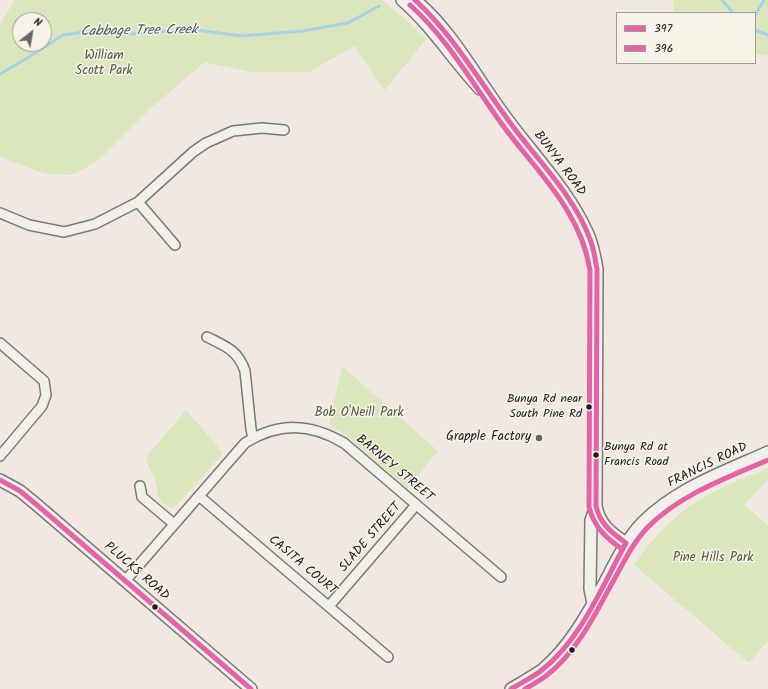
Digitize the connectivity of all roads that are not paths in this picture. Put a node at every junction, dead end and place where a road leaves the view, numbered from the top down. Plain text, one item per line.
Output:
1 (402, 0) edge
2 (415, 0) edge
3 (497, 106) junction
4 (284, 130) dead end
5 (138, 202) junction
6 (0, 213) edge
7 (175, 245) dead end
8 (206, 337) dead end
9 (0, 343) edge
10 (253, 438) junction
11 (768, 452) edge
12 (0, 456) edge
13 (0, 480) edge
14 (140, 486) dead end
15 (199, 496) junction
16 (416, 504) junction
17 (596, 506) junction
18 (174, 524) junction
19 (626, 543) junction
20 (501, 578) dead end
21 (125, 581) junction
22 (593, 603) junction
23 (329, 606) junction
24 (388, 657) dead end
25 (251, 689) edge
26 (511, 689) edge

1 - 3 street, BUNYA ROAD
2 - 3 street, BUNYA ROAD
3 - 17 street, BUNYA ROAD
4 - 5 street
5 - 6 street
5 - 7 street
8 - 10 street
9 - 12 street
10 - 15 street, BARNEY STREET
10 - 16 street, BARNEY STREET
11 - 19 street, FRANCIS ROAD
13 - 21 street, PLUCKS ROAD
14 - 18 street
15 - 18 street, BARNEY STREET
15 - 23 street, CASITA COURT
16 - 20 street, BARNEY STREET
16 - 23 street, SLADE STREET
17 - 19 street, BUNYA ROAD
17 - 22 street, BUNYA ROAD
18 - 21 street, BARNEY STREET
19 - 22 street, FRANCIS ROAD
21 - 25 street, PLUCKS ROAD
22 - 26 street, FRANCIS ROAD
23 - 24 street, CASITA COURT

